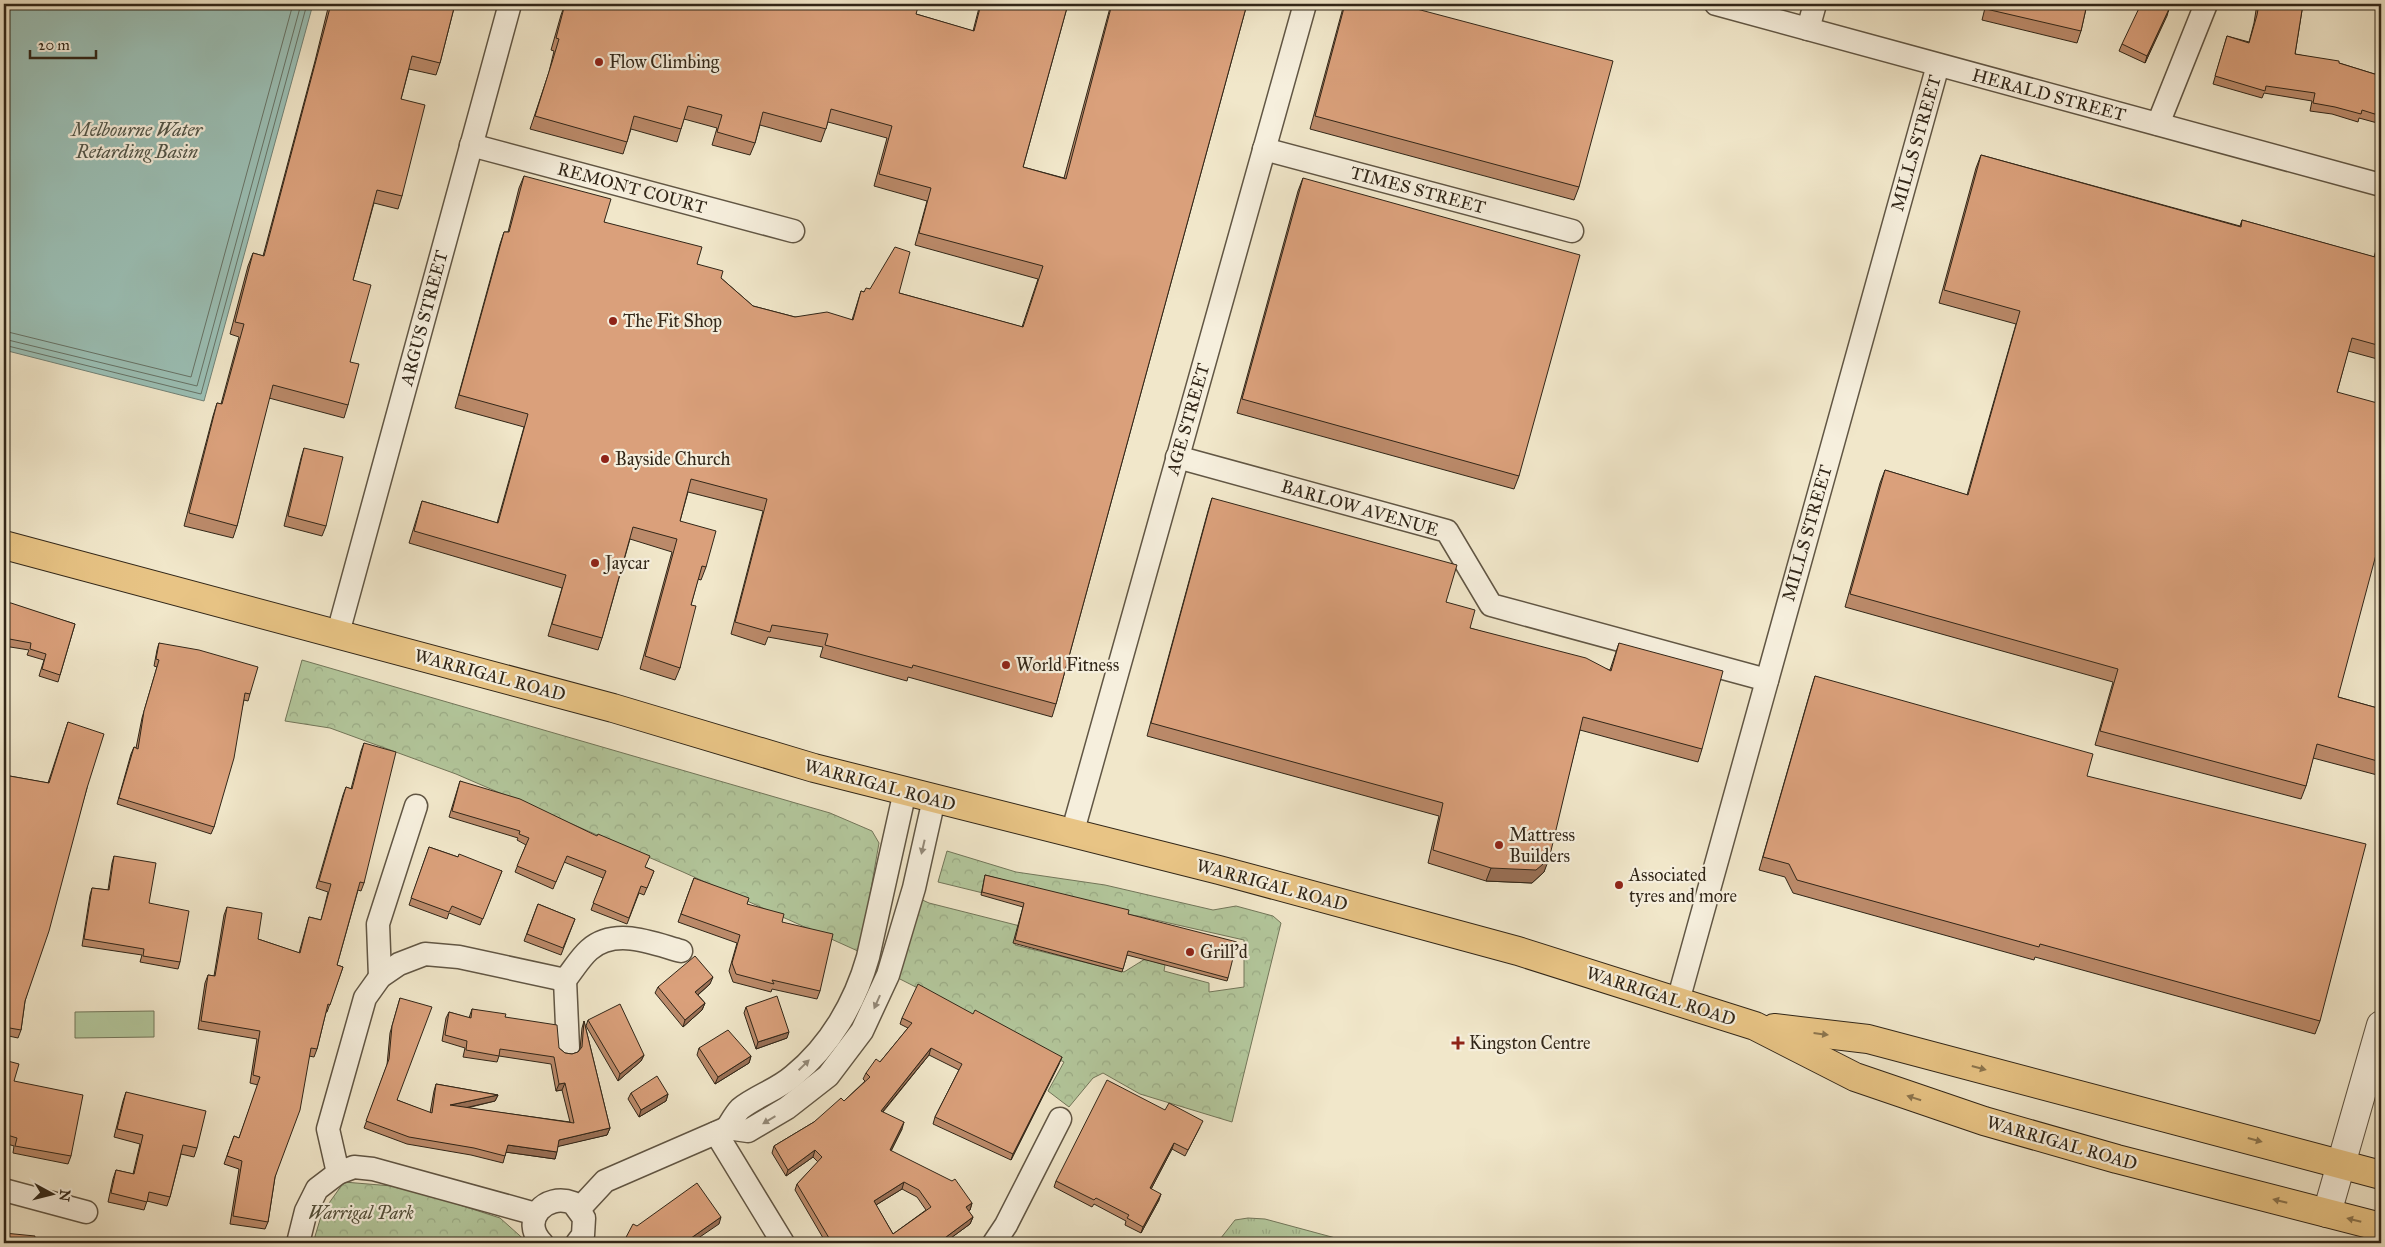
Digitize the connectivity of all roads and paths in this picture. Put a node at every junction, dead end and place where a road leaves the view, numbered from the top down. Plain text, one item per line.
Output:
1 (510, 4) edge
2 (1305, 4) edge
3 (1716, 4) edge
4 (1815, 4) edge
5 (2206, 4) edge
6 (1808, 29) junction
7 (1938, 65) junction
8 (2158, 124) junction
9 (471, 144) junction
10 (1264, 149) junction
11 (2381, 185) edge
12 (792, 231) dead end
13 (1572, 231) dead end
14 (1177, 457) junction
15 (4, 545) edge
16 (338, 633) junction
17 (1767, 680) junction
18 (905, 791) junction
19 (934, 799) junction
20 (416, 806) dead end
21 (1072, 834) junction
22 (681, 951) dead end
23 (380, 977) junction
24 (565, 980) junction
25 (1678, 1001) junction
26 (2381, 1025) edge
27 (1755, 1026) junction
28 (568, 1048) dead end
29 (1060, 1119) dead end
30 (721, 1131) junction
31 (2343, 1164) junction
32 (338, 1173) junction
33 (2381, 1174) edge
34 (4, 1190) edge
35 (579, 1209) junction
36 (86, 1212) dead end
37 (2327, 1213) junction
38 (536, 1214) junction
39 (2381, 1227) edge
40 (298, 1243) edge
41 (542, 1243) edge
42 (577, 1243) edge
43 (783, 1243) edge
44 (994, 1243) edge

1 - 9 street, ARGUS STREET
2 - 10 street, AGE STREET
3 - 6 street, HERALD STREET
4 - 6 street
5 - 8 street
6 - 7 street, HERALD STREET
7 - 8 street, HERALD STREET
7 - 17 street, MILLS STREET
8 - 11 street, HERALD STREET
9 - 12 street, REMONT COURT
9 - 16 street, ARGUS STREET
10 - 13 street, TIMES STREET
10 - 14 street, AGE STREET
14 - 17 street, BARLOW AVENUE
14 - 21 street, AGE STREET
15 - 16 highway, WARRIGAL ROAD
16 - 18 highway, WARRIGAL ROAD
17 - 25 street, MILLS STREET
18 - 19 highway, WARRIGAL ROAD
30 -> 18 street
19 - 21 highway, WARRIGAL ROAD
19 -> 30 street
20 - 23 street
21 - 25 highway, WARRIGAL ROAD
22 - 24 street
23 - 24 street
23 - 32 street
24 - 28 street
25 - 27 highway, WARRIGAL ROAD
26 - 31 street
27 -> 31 highway, WARRIGAL ROAD
37 -> 27 highway, WARRIGAL ROAD
29 - 44 street
30 - 35 street
30 - 43 street
31 - 33 highway, WARRIGAL ROAD
31 - 37 street
32 - 38 street
32 - 40 street
34 - 36 street
35 - 38 street
35 - 42 street
39 -> 37 highway, WARRIGAL ROAD
38 - 41 street

